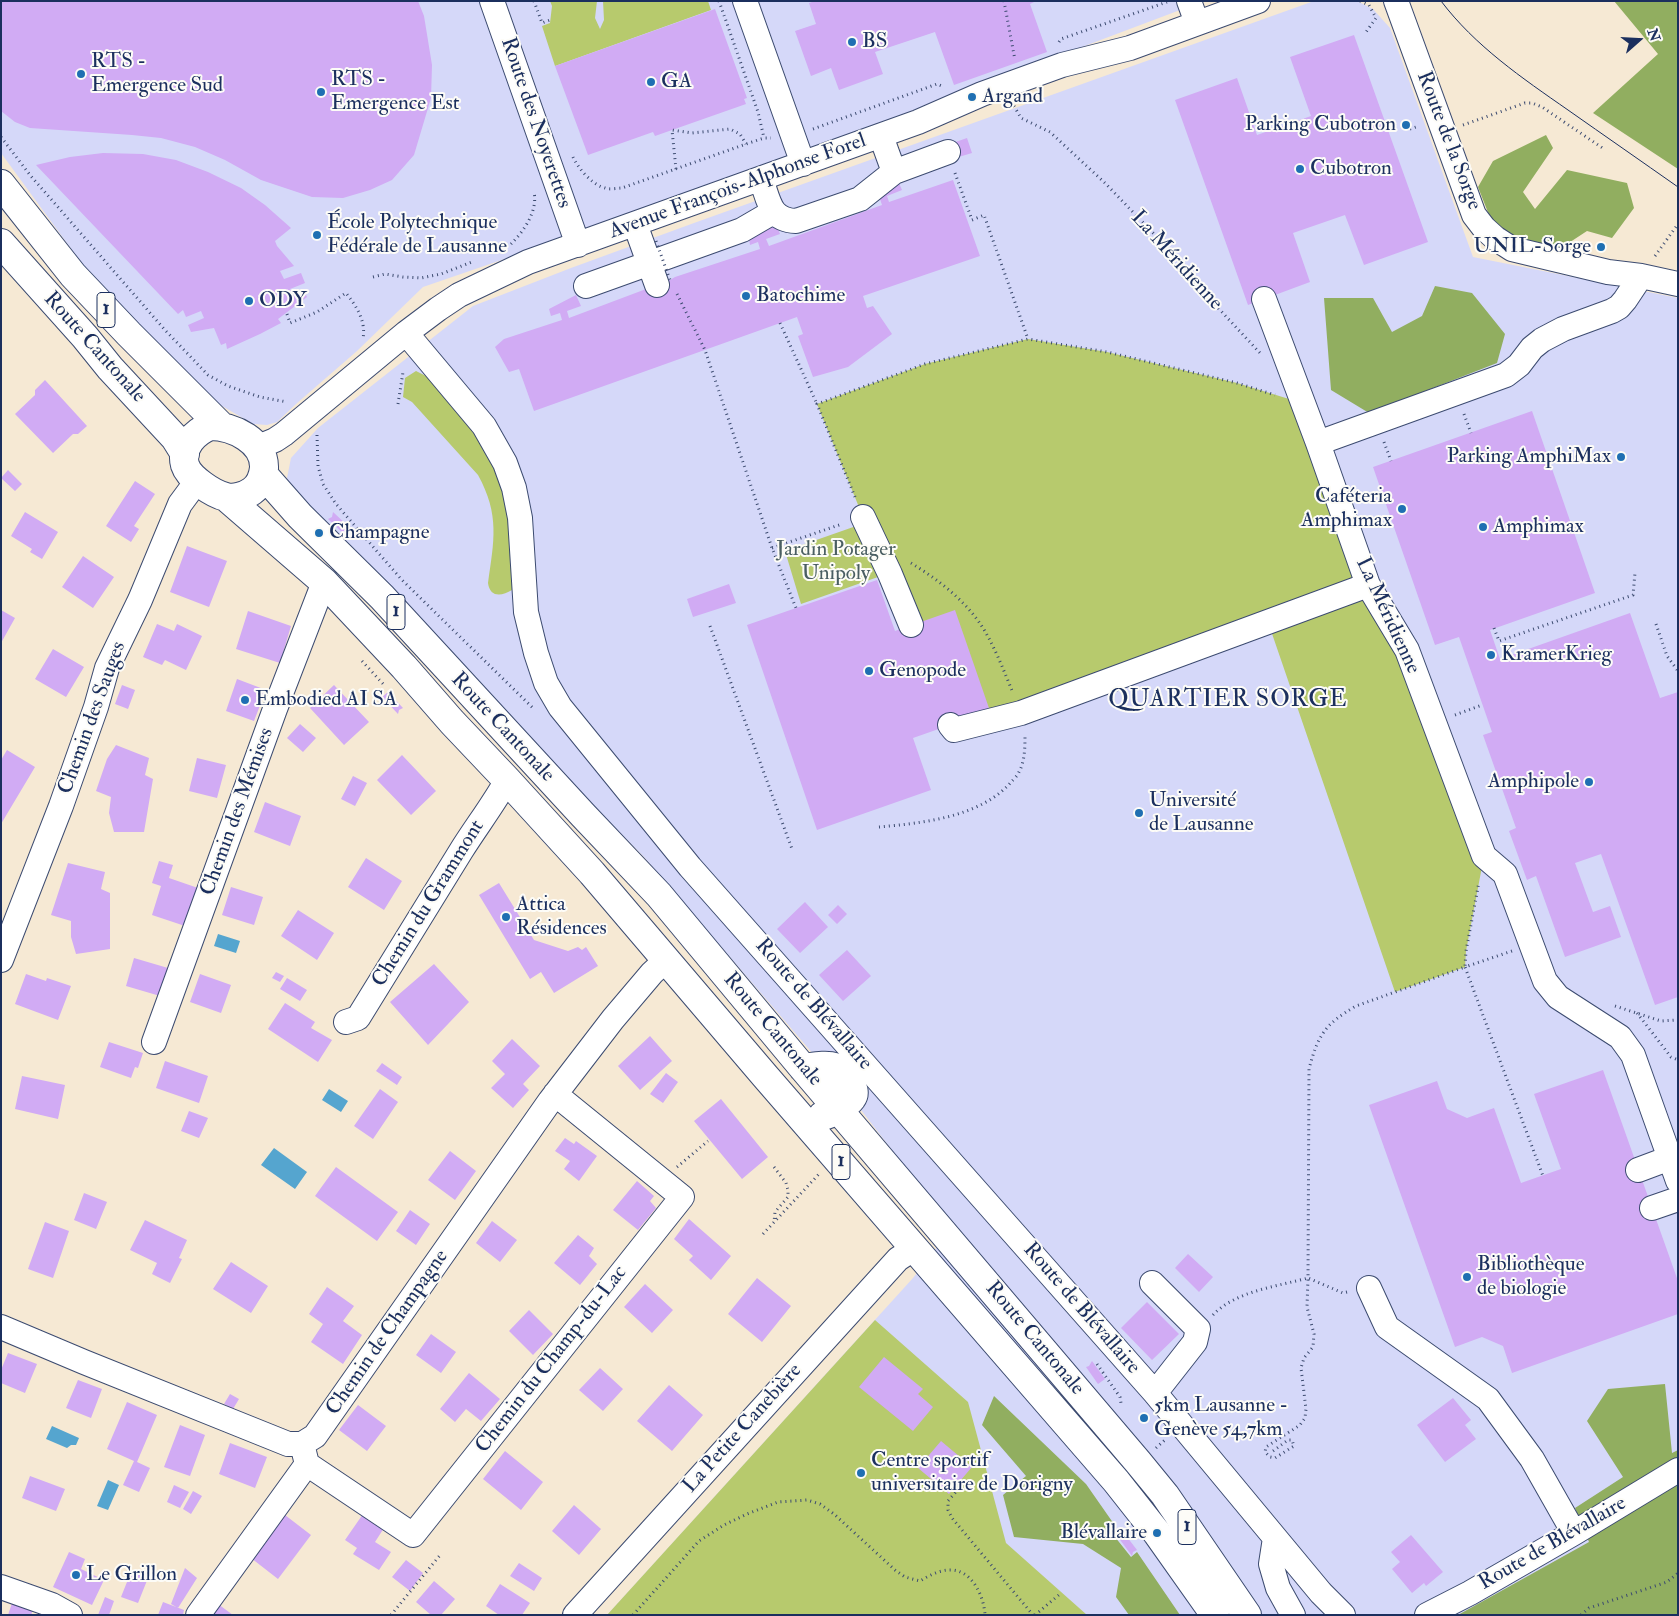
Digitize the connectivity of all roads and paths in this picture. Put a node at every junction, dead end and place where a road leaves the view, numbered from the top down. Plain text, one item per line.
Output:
1 (492, 1) edge
2 (534, 1) edge
3 (719, 1) edge
4 (745, 1) edge
5 (1004, 1) edge
6 (1168, 1) edge
7 (1258, 1) edge
8 (1360, 1) edge
9 (1396, 1) edge
10 (1193, 12) edge
11 (550, 20) dead end
12 (1366, 32) dead end
13 (1057, 45) dead end
14 (1010, 66) dead end
15 (947, 88) dead end
16 (1013, 101) dead end
17 (809, 131) dead end
18 (1444, 132) junction
19 (882, 136) junction
20 (1, 138) edge
21 (764, 138) junction
22 (772, 138) dead end
23 (746, 144) junction
24 (1604, 149) dead end
25 (948, 152) dead end
26 (572, 155) dead end
27 (803, 164) junction
28 (676, 169) junction
29 (894, 172) junction
30 (761, 179) junction
31 (958, 181) dead end
32 (1, 184) edge
33 (533, 190) dead end
34 (773, 212) junction
35 (635, 224) junction
36 (1678, 224) edge
37 (1, 244) edge
38 (578, 244) junction
39 (508, 246) dead end
40 (653, 252) junction
41 (475, 260) dead end
42 (1642, 276) junction
43 (373, 277) dead end
44 (1678, 284) edge
45 (667, 285) junction
46 (586, 286) dead end
47 (1264, 299) dead end
48 (287, 314) dead end
49 (780, 323) dead end
50 (406, 333) junction
51 (1028, 339) junction
52 (362, 344) dead end
53 (1260, 354) dead end
54 (403, 372) dead end
55 (1460, 402) junction
56 (288, 403) dead end
57 (1302, 403) junction
58 (398, 404) dead end
59 (816, 404) junction
60 (221, 426) junction
61 (318, 428) dead end
62 (1471, 433) dead end
63 (1318, 443) junction
64 (258, 447) junction
65 (185, 454) junction
66 (263, 474) junction
67 (197, 481) junction
68 (227, 498) junction
69 (863, 517) junction
70 (772, 548) junction
71 (907, 561) dead end
72 (1636, 573) dead end
73 (324, 582) junction
74 (1368, 585) junction
75 (796, 608) dead end
76 (1656, 624) dead end
77 (710, 626) dead end
78 (911, 626) dead end
79 (1494, 628) dead end
80 (1678, 671) edge
81 (1482, 705) dead end
82 (560, 707) junction
83 (1020, 713) junction
84 (1434, 722) junction
85 (950, 725) dead end
86 (507, 780) junction
87 (879, 826) dead end
88 (792, 849) dead end
89 (1484, 856) junction
90 (1531, 944) junction
91 (1, 960) edge
92 (666, 960) junction
93 (1465, 967) junction
94 (1612, 1004) dead end
95 (1636, 1013) junction
96 (1678, 1020) edge
97 (346, 1022) dead end
98 (733, 1039) junction
99 (154, 1042) dead end
100 (1678, 1060) edge
101 (555, 1094) junction
102 (838, 1109) junction
103 (708, 1141) dead end
104 (1670, 1158) junction
105 (681, 1163) dead end
106 (774, 1167) dead end
107 (1638, 1170) dead end
108 (821, 1172) dead end
109 (1543, 1176) dead end
110 (1678, 1181) edge
111 (1678, 1198) edge
112 (1652, 1208) dead end
113 (774, 1223) junction
114 (763, 1234) dead end
115 (915, 1248) junction
116 (1308, 1278) junction
117 (1152, 1283) dead end
118 (1369, 1288) joint
119 (1, 1327) edge
120 (1198, 1329) junction
121 (1155, 1393) junction
122 (1172, 1434) dead end
123 (1154, 1449) dead end
124 (1273, 1450) dead end
125 (304, 1454) junction
126 (1678, 1470) edge
127 (962, 1485) dead end
128 (1574, 1534) junction
129 (1275, 1538) junction
130 (441, 1554) dead end
131 (1678, 1573) edge
132 (1, 1587) edge
133 (1060, 1594) dead end
134 (70, 1615) edge
135 (198, 1615) edge
136 (390, 1615) edge
137 (575, 1615) edge
138 (633, 1615) edge
139 (985, 1615) edge
140 (1034, 1615) edge
141 (1215, 1615) edge
142 (1247, 1615) edge
143 (1293, 1615) edge
144 (1343, 1615) edge
145 (1427, 1615) edge
146 (1581, 1615) edge

1 - 38 street, Route des Noyerettes
2 - 11 path
3 - 21 path
4 - 27 street
5 - 14 path
6 - 13 path
7 - 10 street, Avenue François-Alphonse Forel
8 - 12 path
9 - 18 street, Route de la Sorge
10 - 19 street, Avenue François-Alphonse Forel
15 - 17 path
16 - 53 path, La Méridienne
18 - 24 path
18 - 42 street, Route de la Sorge
19 - 27 street, Avenue François-Alphonse Forel
19 - 29 street
20 - 56 path
21 - 22 path
21 - 23 path
23 - 28 path
23 - 28 path
25 - 29 street
26 - 28 path
27 - 30 street, Avenue François-Alphonse Forel
29 - 34 street
30 - 34 street
30 - 35 street, Avenue François-Alphonse Forel
31 - 51 path
32 - 60 main road, Route Cantonale / 1
33 - 39 path
34 - 40 street
35 - 38 street, Avenue François-Alphonse Forel
35 - 40 street
36 - 42 path
37 - 65 main road, Route Cantonale / 1
38 - 50 street, Avenue François-Alphonse Forel
40 - 45 street
40 - 45 path, bridge
40 - 46 street
41 - 43 path
42 - 44 street, Route de la Sorge
42 - 55 street
45 - 70 path
47 - 57 street, La Méridienne
48 - 52 path
49 - 59 path
50 - 64 street, Avenue François-Alphonse Forel
50 - 82 street, Route de Blévallaire
51 - 57 path
51 - 59 path
54 - 58 path
55 - 62 path
55 - 63 street
57 - 63 street, La Méridienne
59 - 69 path
60 - 64 main road
60 - 65 main road
61 - 82 path
63 - 74 street, La Méridienne
64 - 66 main road
65 - 67 main road
66 - 68 main road
66 - 102 main road, Route Cantonale / 1
67 - 68 main road
67 - 91 street, Chemin des Sauges
68 - 73 main road, Route Cantonale / 1
69 - 70 path
69 - 78 street
70 - 75 path
71 - 83 path
72 - 79 path
73 - 86 main road, Route Cantonale / 1
73 - 99 street, Chemin des Mémises
74 - 83 street
74 - 84 street, La Méridienne
76 - 80 path
77 - 88 path
81 - 84 path
82 - 121 street, Route de Blévallaire
83 - 85 street
83 - 87 path
84 - 89 street, La Méridienne
86 - 92 main road, Route Cantonale / 1
86 - 97 street, Chemin du Grammont
89 - 90 street, La Méridienne
89 - 93 path
90 - 93 path
90 - 104 street, La Méridienne
92 - 98 main road, Route Cantonale / 1
92 - 101 street, Chemin de Champagne
93 - 109 path
93 - 116 path
94 - 95 path
95 - 96 path
95 - 100 path
98 - 102 main road
98 - 115 main road, Route Cantonale / 1
101 - 125 street, Chemin de Champagne
101 - 125 street, Chemin du Champ-du-Lac
102 - 142 main road, Route Cantonale / 1
103 - 105 path
104 - 107 street
104 - 110 street, La Méridienne
106 - 113 path
108 - 113 path
111 - 112 street
113 - 114 path
115 - 137 street, La Petite Canebière
115 - 141 main road, Route Cantonale / 1
116 - 118 path
116 - 120 path
116 - 124 path
117 - 120 street
118 - 128 street
119 - 125 street
120 - 121 street
121 - 129 street, Route de Blévallaire
122 - 123 path
125 - 135 street, Chemin de Champagne
126 - 128 street, Route de Blévallaire
127 - 140 path
128 - 145 street, Route de Blévallaire
129 - 143 street
129 - 144 street, Route de Blévallaire
130 - 136 path
131 - 146 path
132 - 134 street
133 - 140 path
138 - 139 path

